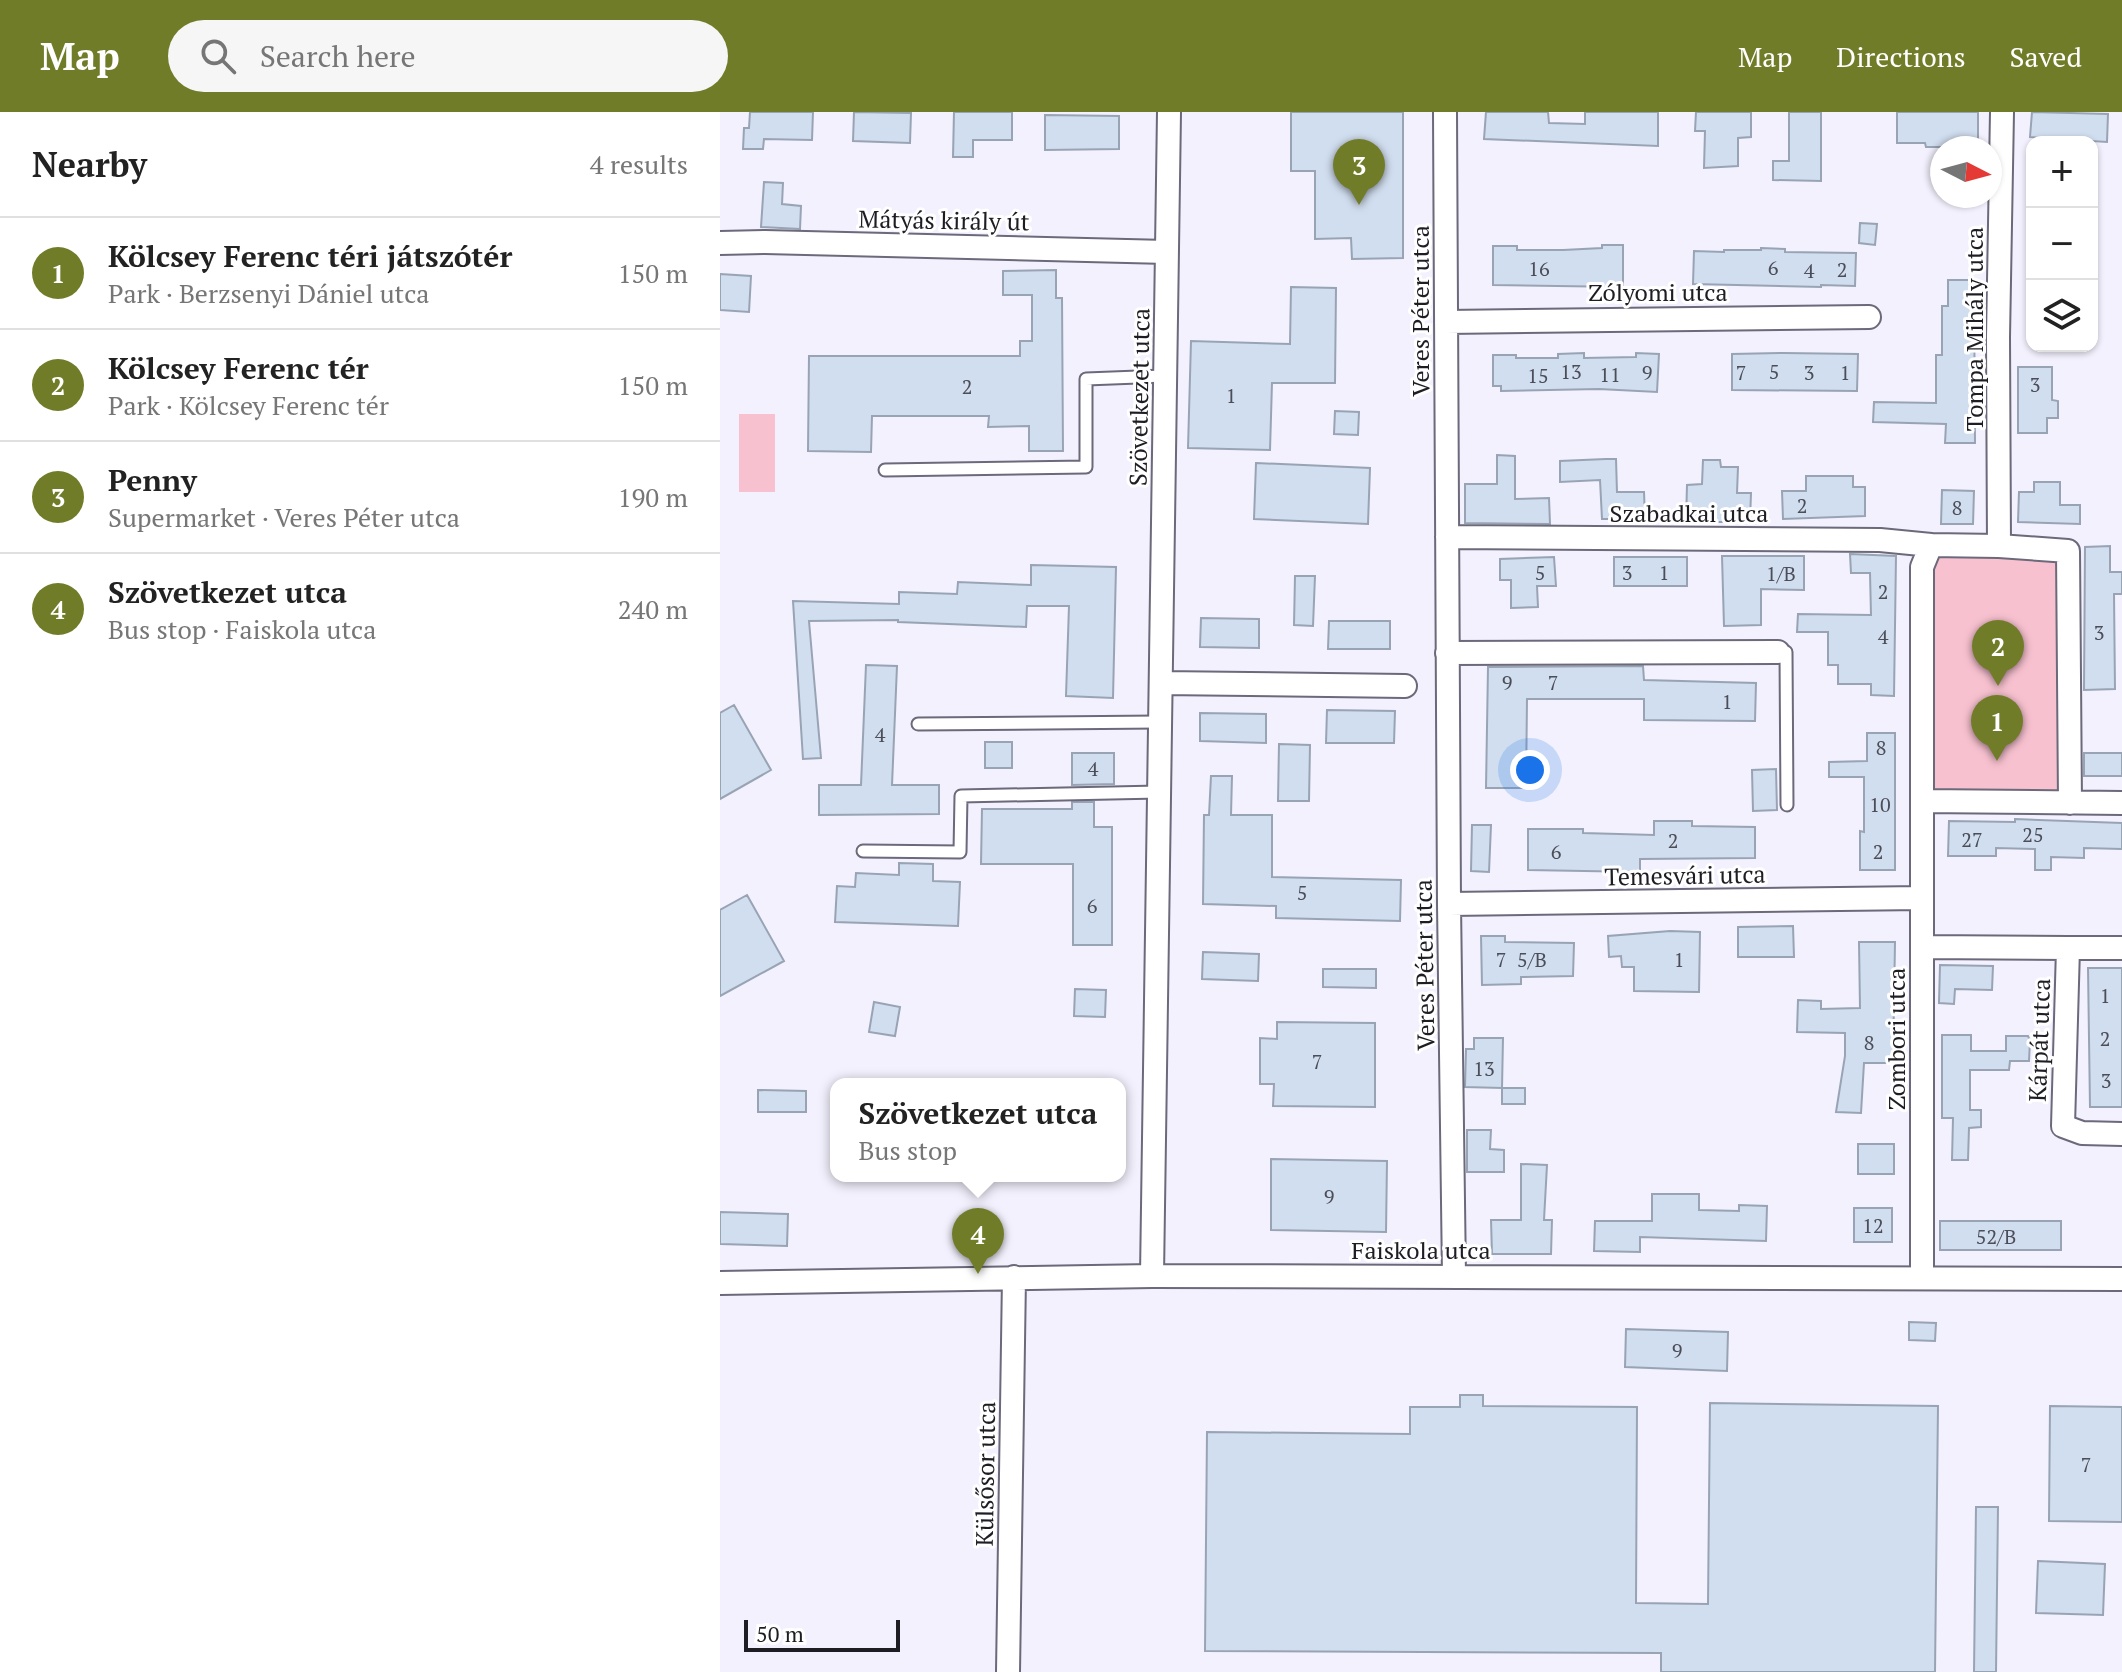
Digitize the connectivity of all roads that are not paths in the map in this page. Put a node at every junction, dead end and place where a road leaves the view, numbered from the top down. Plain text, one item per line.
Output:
1 (1169, 112) edge
2 (1445, 112) edge
3 (2002, 112) edge
4 (720, 243) edge
5 (1167, 252) junction
6 (1869, 317) dead end
7 (1446, 322) junction
8 (1164, 376) junction
9 (885, 470) dead end
10 (1447, 537) junction
11 (1931, 545) junction
12 (1999, 546) junction
13 (1778, 652) joint
14 (1447, 653) junction
15 (1161, 683) junction
16 (1405, 686) dead end
17 (1159, 722) junction
18 (918, 724) dead end
19 (1159, 792) junction
20 (1922, 801) junction
21 (2070, 803) junction
22 (2122, 803) edge
23 (1787, 805) dead end
24 (863, 851) dead end
25 (1921, 898) junction
26 (1449, 904) junction
27 (1922, 947) junction
28 (2068, 948) junction
29 (2122, 948) edge
30 (2122, 1134) edge
31 (1152, 1276) junction
32 (1454, 1276) junction
33 (1014, 1277) junction
34 (1922, 1277) junction
35 (2122, 1279) edge
36 (720, 1283) edge
37 (1008, 1672) edge

1 - 5 street, Szövetkezet utca
2 - 7 street, Veres Péter utca
3 - 12 street, Tompa Mihály utca
4 - 5 street, Mátyás király út
5 - 8 street, Szövetkezet utca
6 - 7 street, Zólyomi utca
7 - 10 street, Veres Péter utca
8 - 9 lane
8 - 15 street, Szövetkezet utca
10 - 11 street, Szabadkai utca
10 - 14 street, Veres Péter utca
11 - 12 street, Szabadkai utca
11 - 20 street, Zombori utca
12 - 21 street, Szabadkai utca
13 - 14 street
13 - 23 lane
14 - 26 street, Veres Péter utca
15 - 16 street
15 - 17 street, Szövetkezet utca
17 - 18 lane
17 - 19 street, Szövetkezet utca
19 - 24 lane
19 - 31 street, Szövetkezet utca
20 - 21 street
20 - 25 street, Zombori utca
21 - 22 street
25 - 26 street, Temesvári utca
25 - 27 street, Zombori utca
26 - 32 street, Veres Péter utca
27 - 28 street
27 - 34 street, Zombori utca
28 - 29 street, Kárpát utca
28 - 30 street, Kárpát utca
31 - 32 street, Faiskola utca
31 - 33 street, Faiskola utca
32 - 34 street, Faiskola utca
33 - 36 street, Faiskola utca
33 - 37 street, Külsősor utca
34 - 35 street, Faiskola utca

